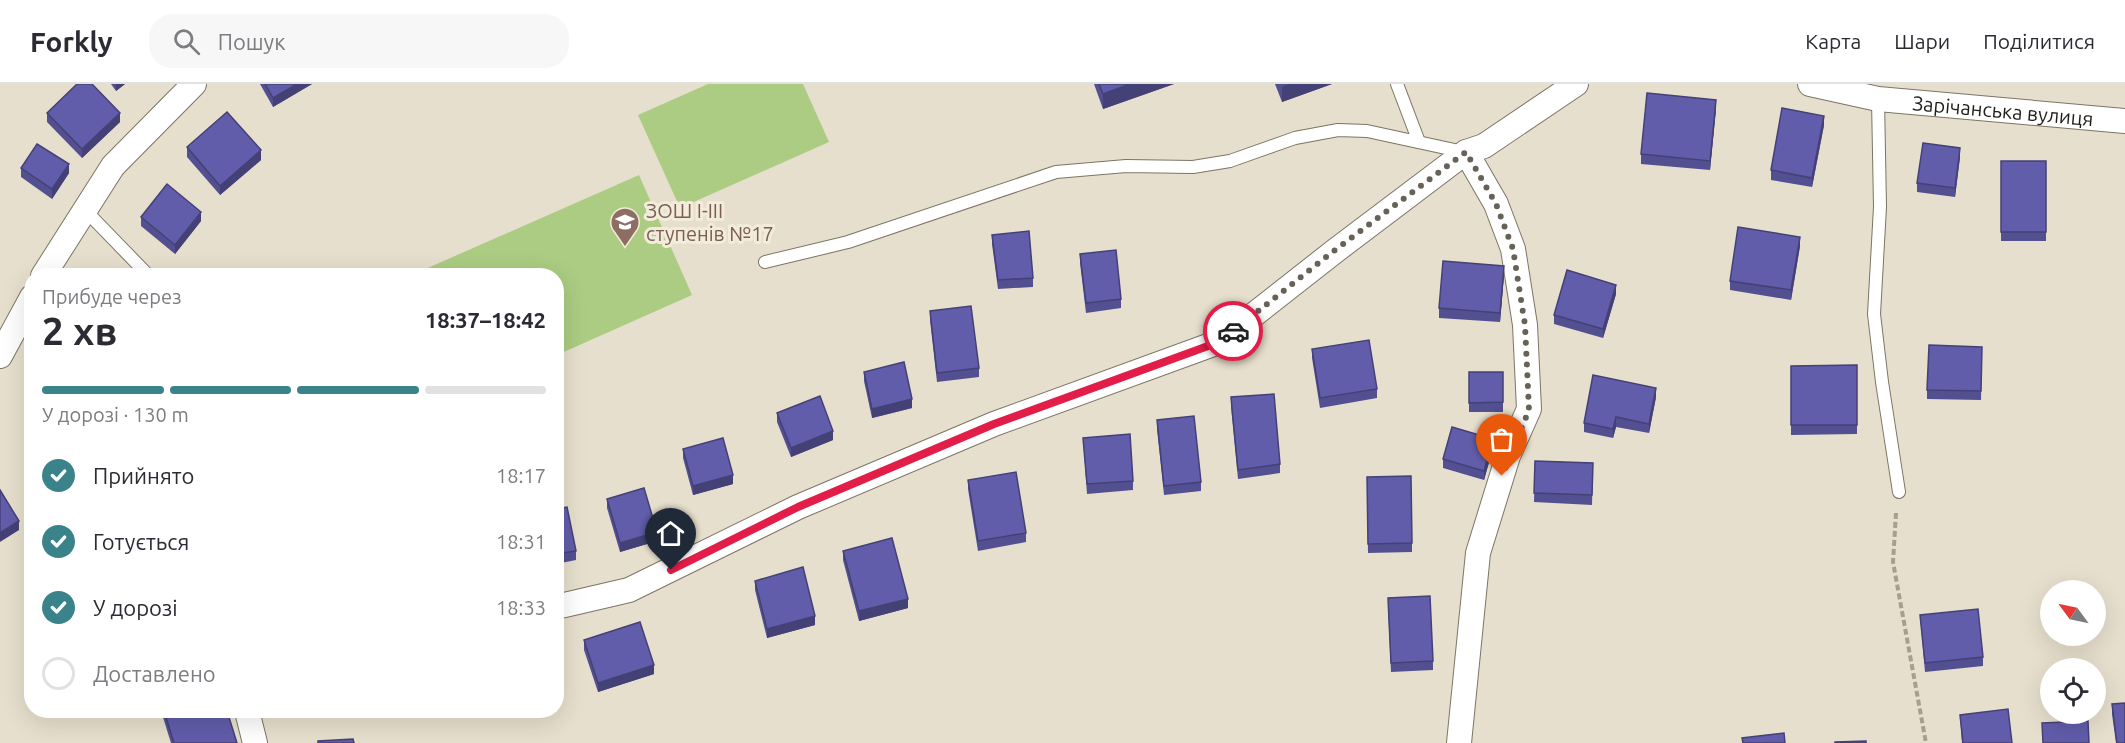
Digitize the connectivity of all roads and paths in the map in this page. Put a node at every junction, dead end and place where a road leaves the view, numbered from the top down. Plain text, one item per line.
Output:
1 (194, 84) edge
2 (1397, 84) edge
3 (1576, 84) edge
4 (1810, 84) edge
5 (1878, 99) junction
6 (2125, 121) edge
7 (1419, 142) junction
8 (1466, 152) junction
9 (84, 209) junction
10 (765, 262) dead end
11 (48, 268) edge
12 (141, 268) edge
13 (24, 312) edge
14 (0, 356) edge
15 (1899, 492) joint
16 (564, 605) edge
17 (249, 718) edge
18 (255, 743) edge
19 (1459, 743) edge
20 (1926, 743) edge

1 - 9 street
2 - 7 lane
3 - 8 street
4 - 5 street, Зарічанська вулиця
5 - 6 street, Зарічанська вулиця
5 - 15 lane
7 - 8 lane
7 - 10 lane
8 - 16 street
8 - 19 street
9 - 11 street
9 - 12 lane
13 - 14 street
15 - 20 path
17 - 18 street

